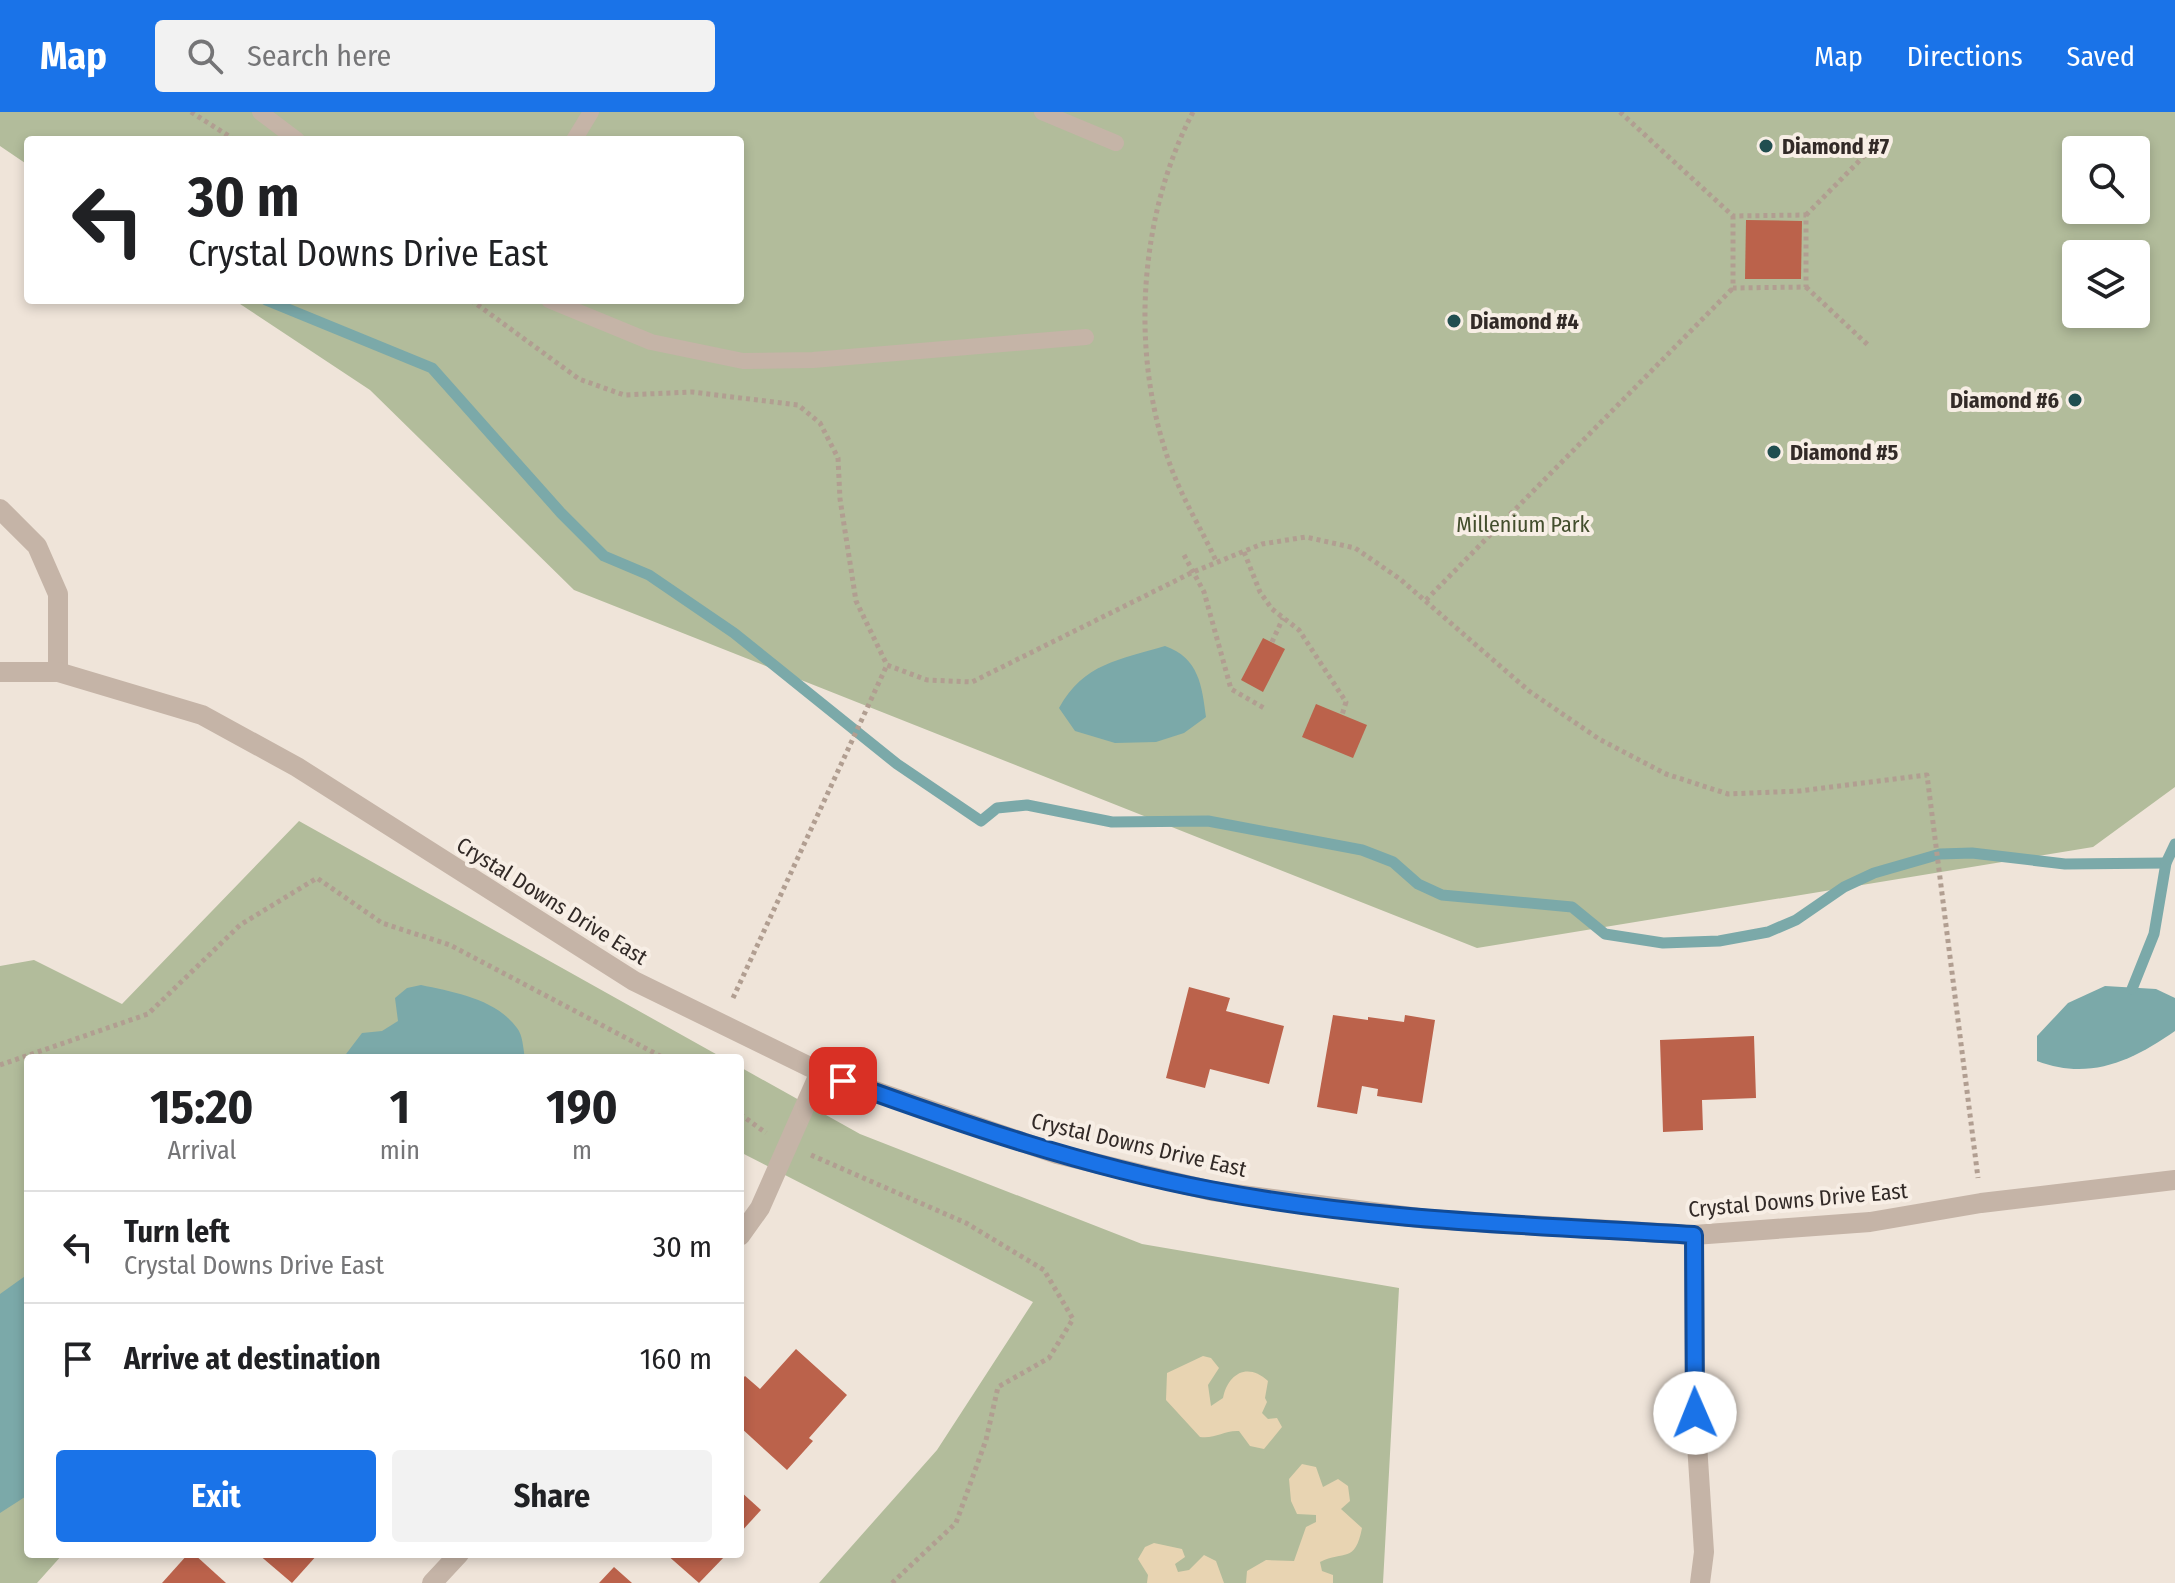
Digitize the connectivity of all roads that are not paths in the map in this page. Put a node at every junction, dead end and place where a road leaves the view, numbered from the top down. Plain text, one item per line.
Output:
1 (260, 112) edge
2 (591, 112) edge
3 (1042, 112) edge
4 (292, 136) edge
5 (576, 136) edge
6 (1116, 143) dead end
7 (559, 304) edge
8 (1086, 337) dead end
9 (0, 509) edge
10 (0, 672) edge
11 (58, 672) junction
12 (820, 1072) junction
13 (2175, 1180) edge
14 (744, 1230) edge
15 (1694, 1235) junction
16 (455, 1558) edge
17 (432, 1583) edge
18 (1700, 1583) edge

1 - 4 lane
2 - 5 lane
3 - 6 lane
7 - 8 lane
9 - 11 street
10 - 11 street, Crystal Downs Drive East
11 - 12 street, Crystal Downs Drive East
12 - 14 street
12 - 15 street, Crystal Downs Drive East
13 - 15 street, Crystal Downs Drive East
15 - 18 street
16 - 17 street

